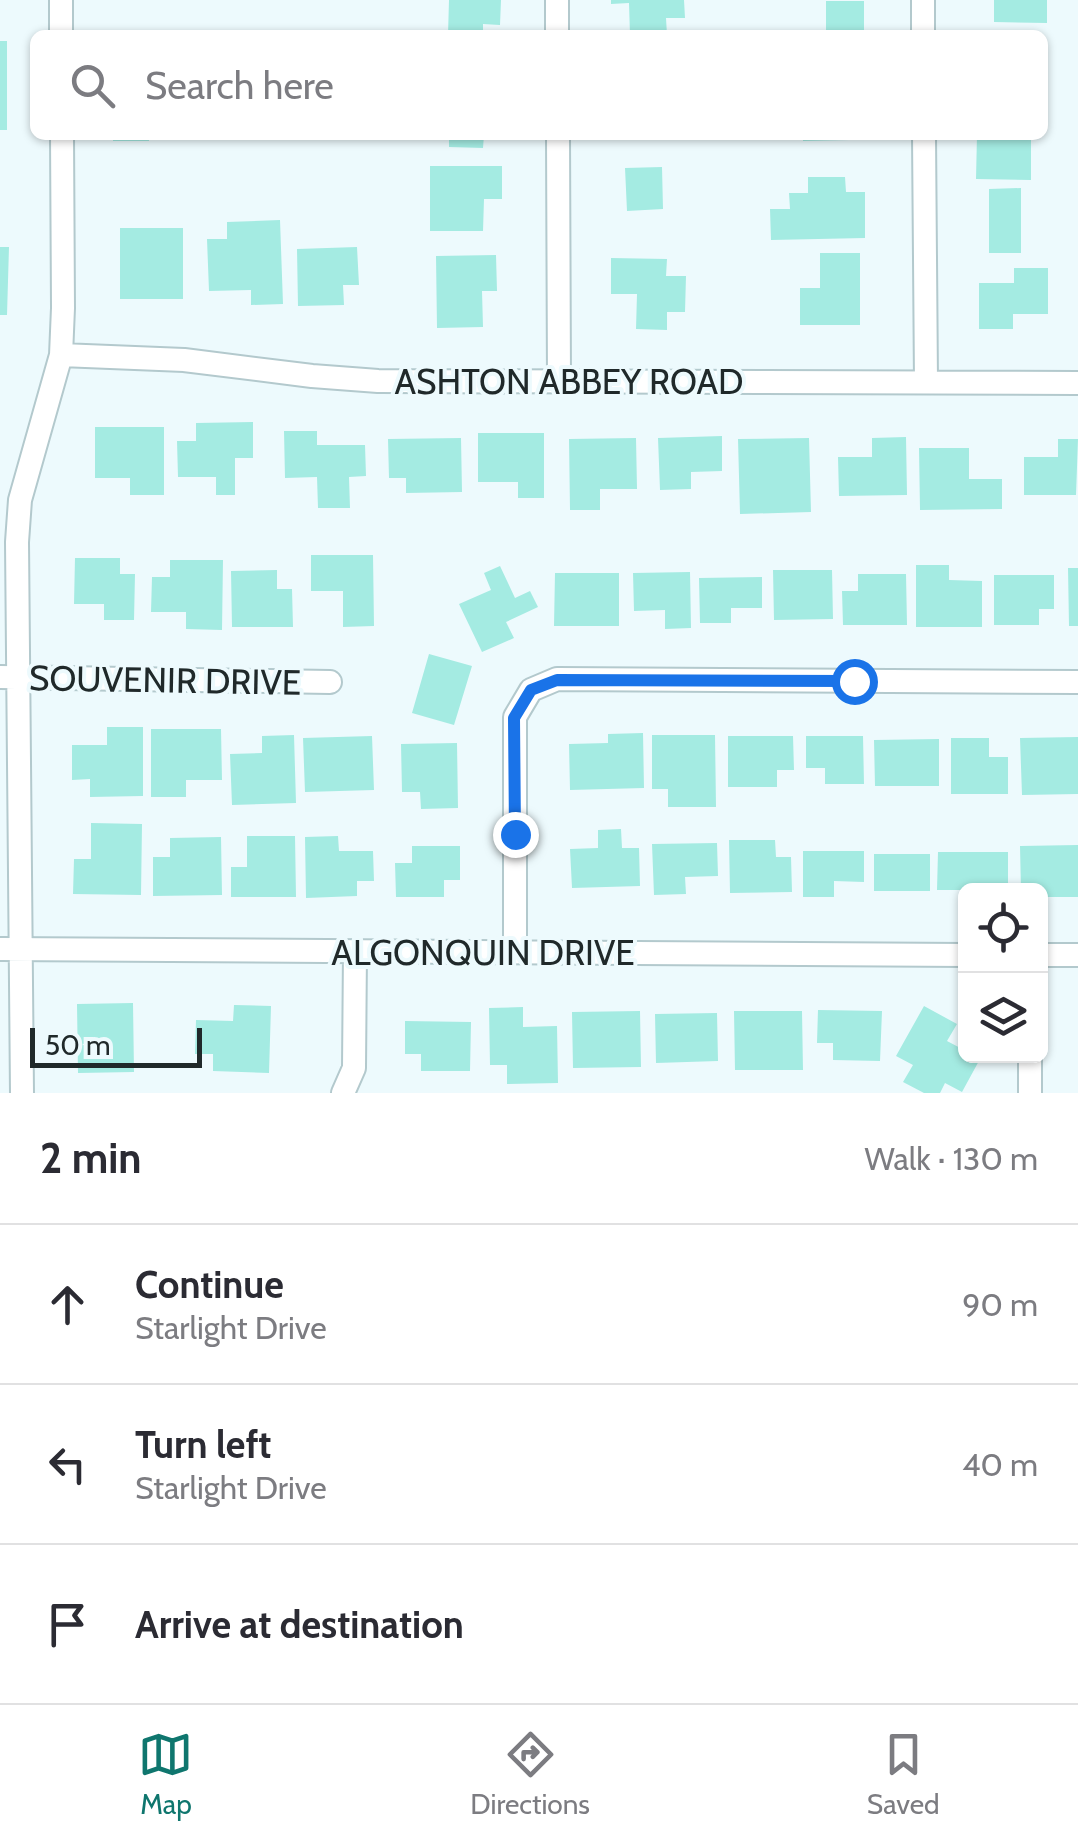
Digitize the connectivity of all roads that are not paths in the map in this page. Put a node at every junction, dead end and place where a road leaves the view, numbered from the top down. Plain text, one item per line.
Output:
1 (60, 0) edge
2 (557, 0) edge
3 (923, 0) edge
4 (61, 30) edge
5 (557, 30) edge
6 (924, 30) edge
7 (62, 140) edge
8 (558, 140) edge
9 (924, 140) edge
10 (61, 356) junction
11 (559, 381) junction
12 (926, 382) junction
13 (1078, 383) edge
14 (10, 500) edge
15 (9, 678) edge
16 (330, 682) dead end
17 (1078, 682) edge
18 (10, 949) edge
19 (515, 951) junction
20 (354, 952) junction
21 (958, 955) edge
22 (1048, 955) edge
23 (1078, 955) edge
24 (1030, 1063) edge
25 (22, 1093) edge
26 (342, 1093) edge
27 (1030, 1093) edge

1 - 4 street
2 - 5 street
3 - 6 street
7 - 10 street
8 - 11 street
9 - 12 street
10 - 11 street, ASHTON ABBEY ROAD
10 - 14 street
11 - 12 street, ASHTON ABBEY ROAD
12 - 13 street, ASHTON ABBEY ROAD
14 - 15 street
15 - 16 street, SOUVENIR DRIVE
15 - 18 street
17 - 19 street
18 - 20 street, ALGONQUIN DRIVE
18 - 25 street
19 - 20 street, ALGONQUIN DRIVE
19 - 21 street, ALGONQUIN DRIVE
20 - 26 street
22 - 23 street
24 - 27 street

